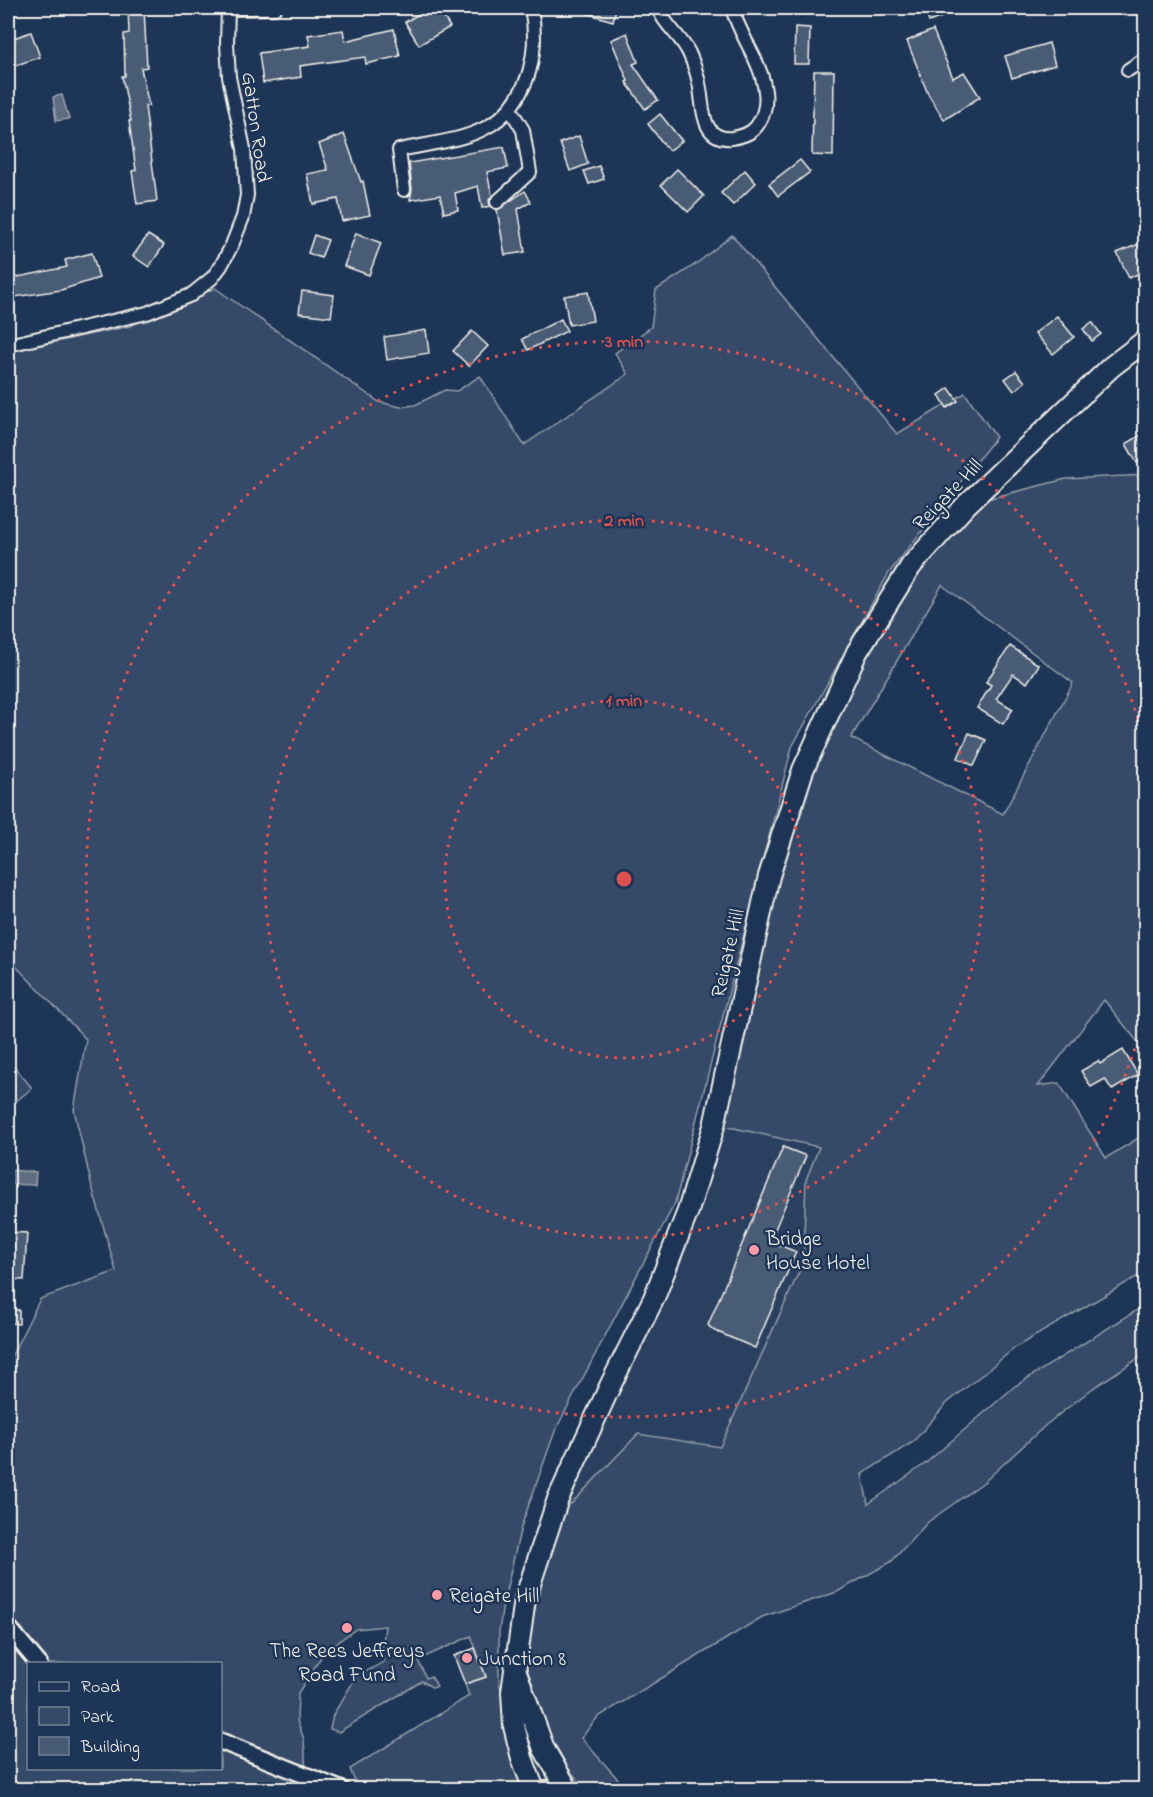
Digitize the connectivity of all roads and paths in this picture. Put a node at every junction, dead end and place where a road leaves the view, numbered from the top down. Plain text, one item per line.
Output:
1 (228, 8) edge
2 (274, 8) edge
3 (531, 8) edge
4 (658, 8) edge
5 (732, 8) edge
6 (1146, 58) edge
7 (1128, 70) dead end
8 (510, 109) junction
9 (404, 190) dead end
10 (497, 202) dead end
11 (1146, 340) edge
12 (8, 345) edge
13 (8, 1627) edge
14 (37, 1662) edge
15 (515, 1670) junction
16 (222, 1742) edge
17 (534, 1789) edge
18 (342, 1790) edge
19 (566, 1790) edge

1 - 2 street
1 - 12 street, Gatton Road
3 - 8 street
4 - 5 street
6 - 7 street
8 - 9 street
8 - 10 street
11 - 15 main road, Reigate Hill
13 - 14 street
15 - 17 main road, Reigate Hill
15 - 19 main road, Reigate Hill
16 - 18 street
17 - 19 street

